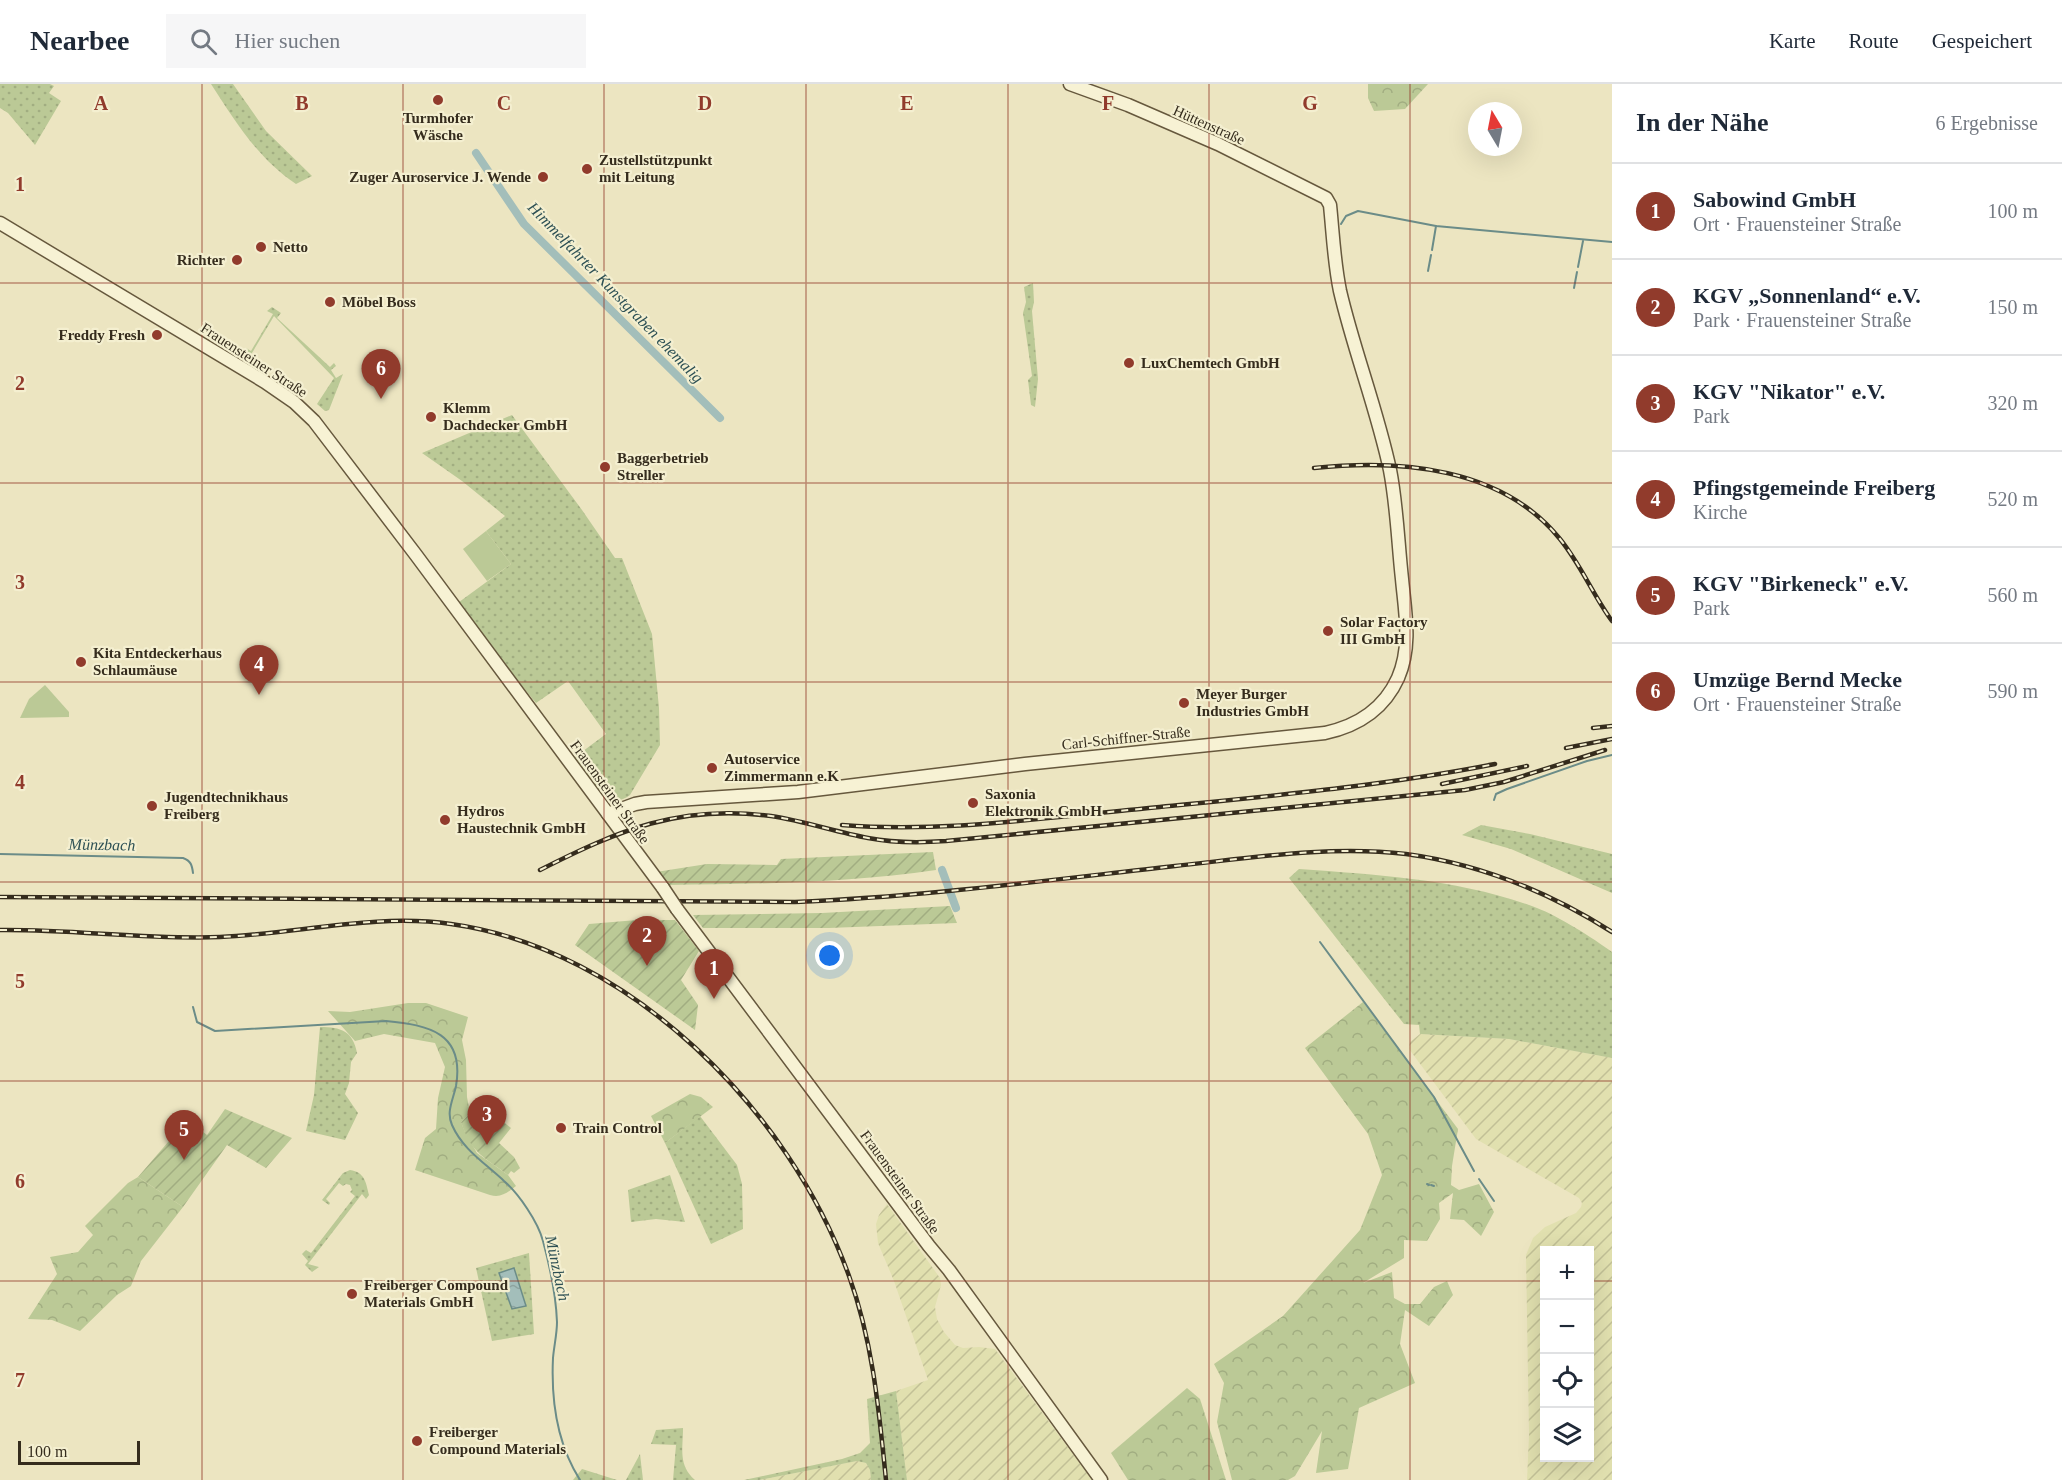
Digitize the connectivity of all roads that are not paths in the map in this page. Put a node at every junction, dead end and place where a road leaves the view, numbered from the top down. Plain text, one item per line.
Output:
1 (1070, 84) edge
2 (1330, 205) joint
3 (0, 223) edge
4 (608, 814) junction
5 (1101, 1480) edge

1 - 2 main road, Hüttenstraße
2 - 4 main road, Carl-Schiffner-Straße
3 - 4 main road, Frauensteiner Straße
4 - 5 main road, Frauensteiner Straße, bridge

